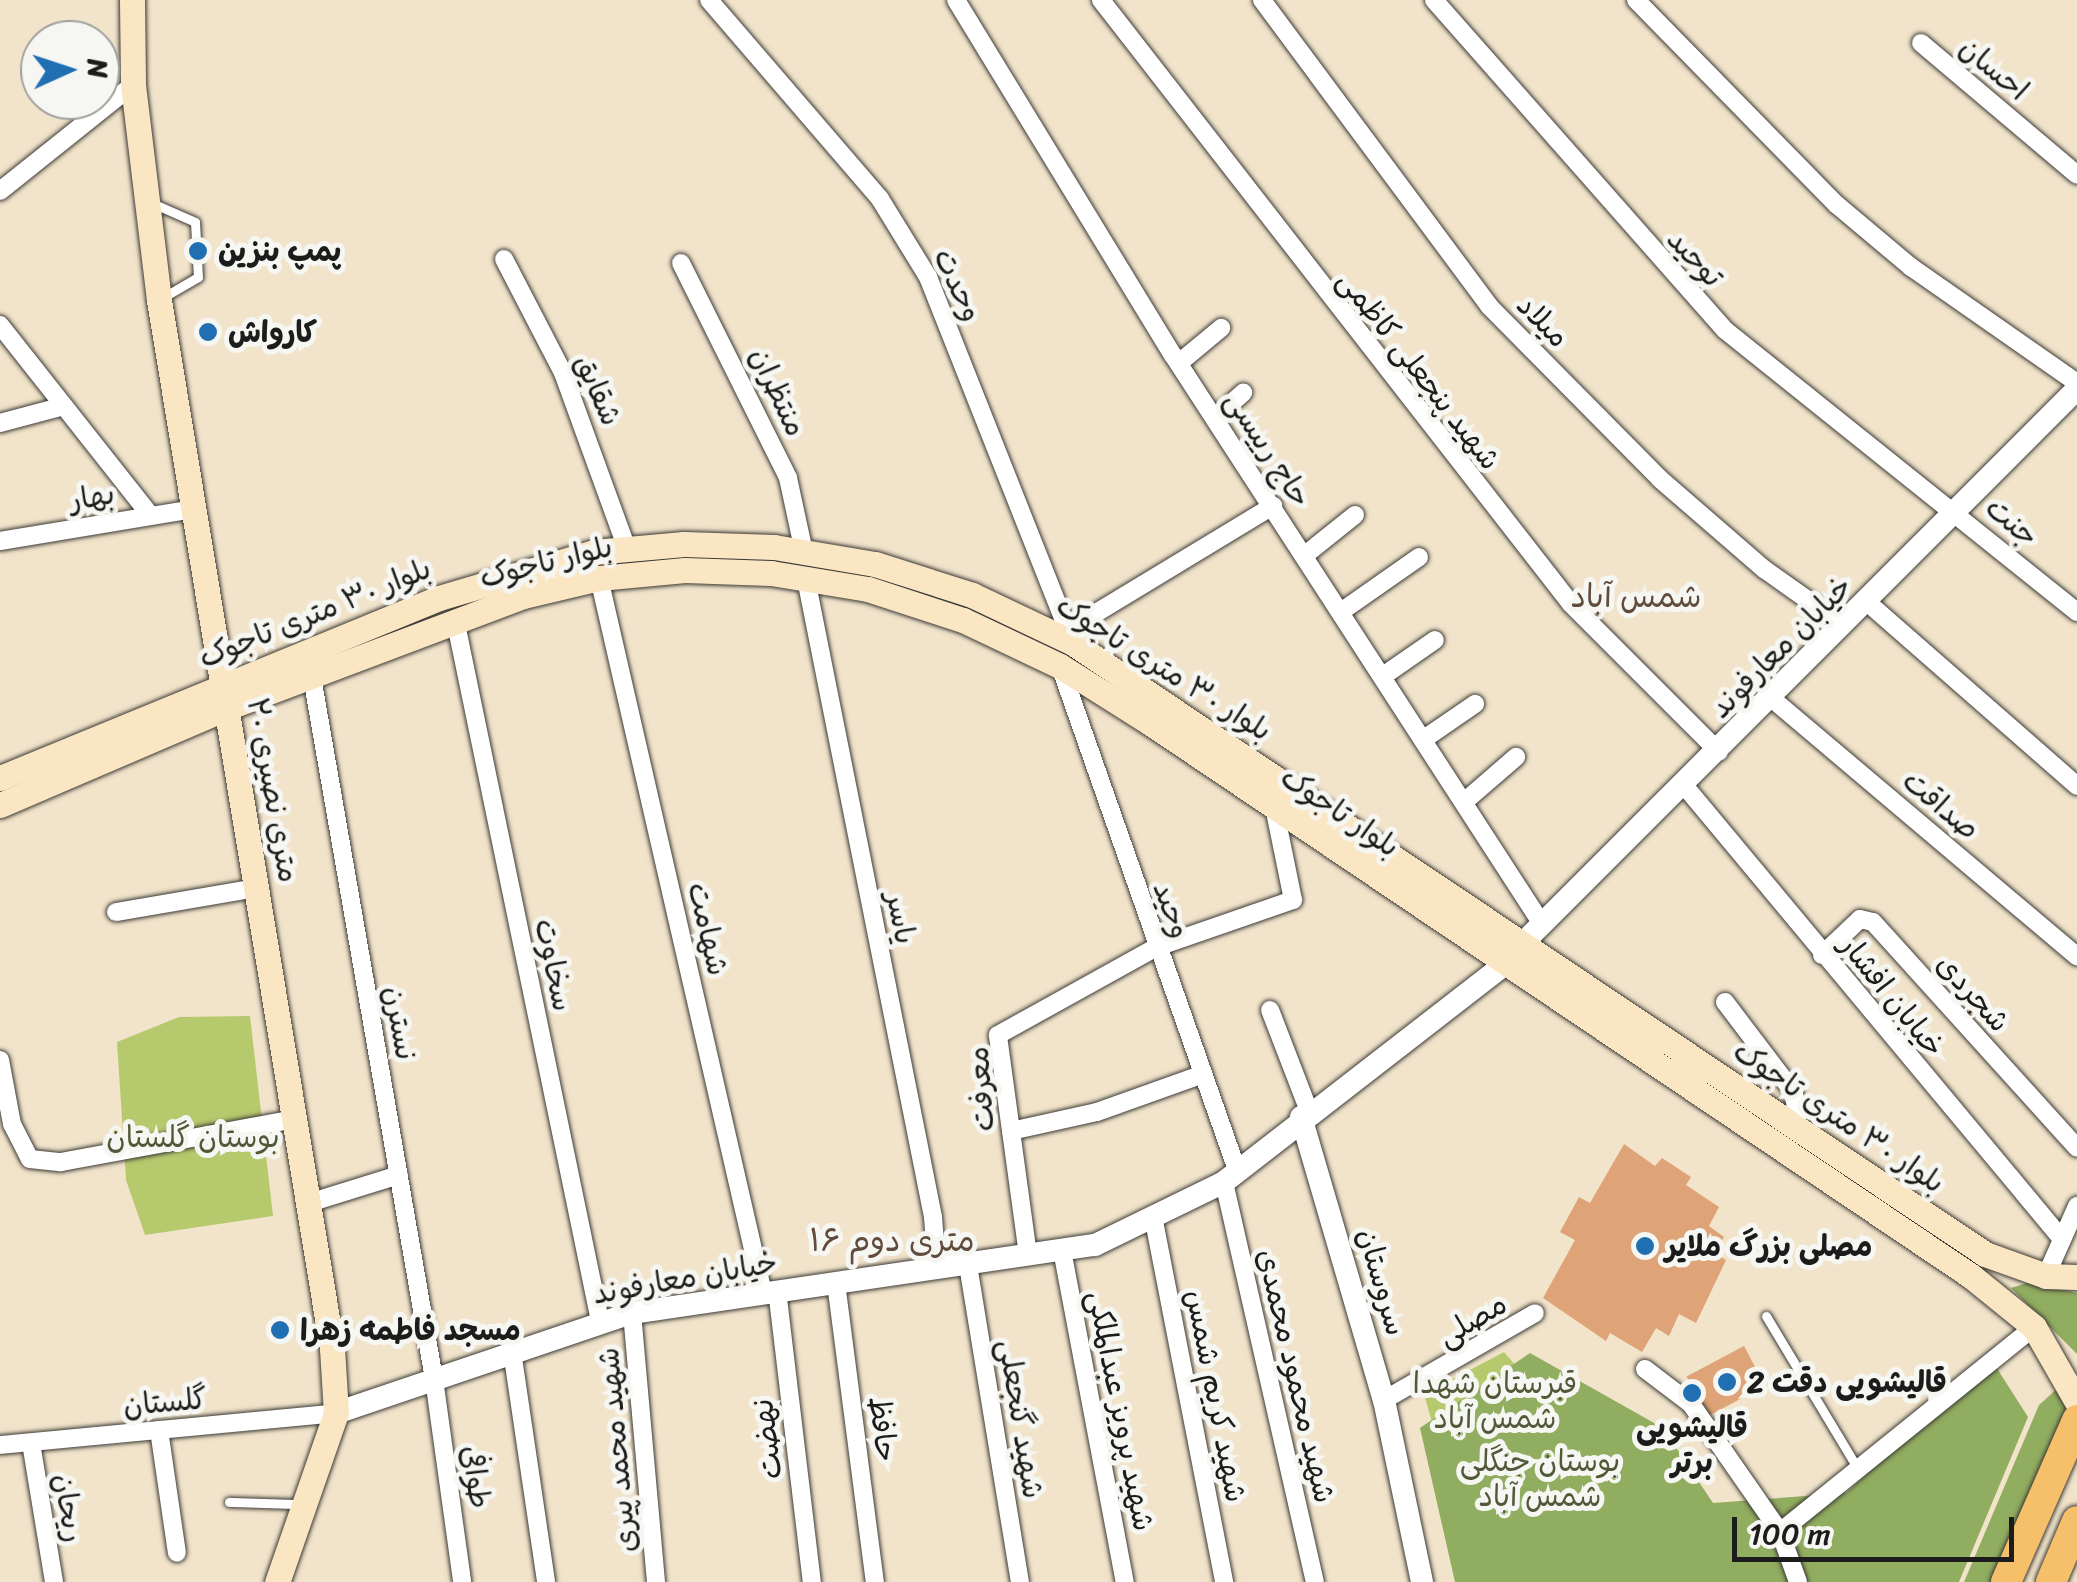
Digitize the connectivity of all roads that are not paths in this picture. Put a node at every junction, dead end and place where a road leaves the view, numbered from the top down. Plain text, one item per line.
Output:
1 (132, 0) edge
2 (709, 0) edge
3 (956, 0) edge
4 (1101, 0) edge
5 (1262, 0) edge
6 (1434, 0) edge
7 (1636, 0) edge
8 (1921, 43) dead end
9 (133, 84) junction
10 (2077, 176) edge
11 (0, 191) edge
12 (146, 200) junction
13 (504, 258) dead end
14 (680, 263) dead end
15 (160, 300) junction
16 (0, 325) edge
17 (1221, 328) dead end
18 (1179, 364) junction
19 (2077, 386) edge
20 (1244, 393) dead end
21 (64, 406) junction
22 (1215, 418) junction
23 (0, 423) edge
24 (1272, 506) junction
25 (194, 509) junction
26 (1957, 512) junction
27 (150, 515) junction
28 (1356, 516) dead end
29 (0, 542) edge
30 (626, 549) junction
31 (804, 552) junction
32 (1305, 555) junction
33 (1419, 558) dead end
34 (599, 578) junction
35 (806, 579) junction
36 (1866, 602) junction
37 (1342, 612) junction
38 (2077, 612) edge
39 (456, 619) junction
40 (1843, 625) junction
41 (1435, 640) dead end
42 (1067, 647) junction
43 (1383, 676) junction
44 (312, 677) junction
45 (223, 697) junction
46 (1770, 697) junction
47 (1475, 704) dead end
48 (1424, 739) junction
49 (1719, 752) junction
50 (1516, 757) dead end
51 (0, 778) edge
52 (1683, 784) junction
53 (2077, 786) edge
54 (1464, 802) junction
55 (0, 805) edge
56 (1274, 806) junction
57 (257, 888) junction
58 (116, 912) dead end
59 (1542, 924) junction
60 (1157, 947) junction
61 (1514, 953) junction
62 (1822, 954) junction
63 (2077, 956) edge
64 (1726, 1002) dead end
65 (1270, 1010) dead end
66 (0, 1060) edge
67 (1202, 1074) junction
68 (1305, 1114) junction
69 (295, 1119) junction
70 (1798, 1128) junction
71 (1011, 1131) junction
72 (2077, 1148) edge
73 (399, 1175) junction
74 (1231, 1176) junction
75 (309, 1203) junction
76 (2077, 1206) edge
77 (1154, 1221) junction
78 (2062, 1240) junction
79 (1062, 1250) junction
80 (1028, 1255) junction
81 (968, 1264) junction
82 (937, 1269) junction
83 (2046, 1276) junction
84 (2077, 1277) edge
85 (836, 1283) junction
86 (770, 1291) junction
87 (632, 1313) junction
88 (1535, 1313) dead end
89 (1766, 1316) dead end
90 (600, 1321) junction
91 (2034, 1327) junction
92 (512, 1351) junction
93 (1645, 1369) dead end
94 (434, 1379) junction
95 (1384, 1400) junction
96 (2077, 1402) edge
97 (336, 1414) junction
98 (2077, 1420) edge
99 (160, 1430) junction
100 (31, 1443) junction
101 (0, 1446) edge
102 (1858, 1469) junction
103 (229, 1502) dead end
104 (306, 1504) junction
105 (1780, 1532) junction
106 (2074, 1537) edge
107 (178, 1553) dead end
108 (54, 1582) edge
109 (277, 1582) edge
110 (462, 1582) edge
111 (546, 1582) edge
112 (656, 1582) edge
113 (812, 1582) edge
114 (875, 1582) edge
115 (1020, 1582) edge
116 (1125, 1582) edge
117 (1224, 1582) edge
118 (1315, 1582) edge
119 (1422, 1582) edge
120 (1798, 1582) edge
121 (2006, 1582) edge
122 (2050, 1582) edge

1 - 9 main road, ۲۰ متری نصیری
2 - 42 street, وحدت
3 - 18 street, حاج رییسی
4 - 49 street, شهید پنجعلی کاظمی
5 - 40 street, میلاد
6 - 26 street, توحید
7 - 19 street
8 - 10 street, احسان
9 - 11 street
9 - 12 main road, ۲۰ متری نصیری
12 - 15 main road, ۲۰ متری نصیری
12 - 15 lane
13 - 30 street, شقایق
14 - 31 street, منتظران
15 - 25 main road, ۲۰ متری نصیری
16 - 21 street
17 - 18 street
18 - 22 street, حاج رییسی
19 - 26 street, خیابان معارفوند
20 - 22 street
21 - 23 street
21 - 27 street
22 - 24 street, حاج رییسی
24 - 32 street, حاج رییسی
24 - 42 street
25 - 27 street, بهار
25 - 45 main road, ۲۰ متری نصیری
26 - 36 street, خیابان معارفوند
26 - 38 street, جنت
27 - 29 street, بهار
28 - 32 street
30 - 31 main road, بلوار ۳۰ متری تاجوک
30 - 45 main road, بلوار ۳۰ متری تاجوک
31 - 42 main road, بلوار ۳۰ متری تاجوک
32 - 37 street, حاج رییسی
33 - 37 street
34 - 35 main road, بلوار تاجوک
34 - 39 main road, بلوار تاجوک
34 - 86 street, شهامت
35 - 42 main road, بلوار تاجوک
35 - 82 street, یاسر
36 - 40 street, خیابان معارفوند
36 - 53 street
37 - 43 street, حاج رییسی
39 - 44 main road, بلوار تاجوک
39 - 90 street, سخاوت
40 - 46 street, خیابان معارفوند
41 - 43 street
42 - 56 main road, بلوار تاجوک
42 - 60 street, وحید
42 - 61 main road, بلوار ۳۰ متری تاجوک
43 - 48 street, حاج رییسی
44 - 45 main road, بلوار تاجوک
44 - 73 street, نسترن
45 - 51 main road, بلوار ۳۰ متری تاجوک
45 - 55 main road, بلوار ۳۰ متری تاجوک
45 - 57 main road, ۲۰ متری نصیری
46 - 49 street, خیابان معارفوند
46 - 63 street, صداقت
47 - 48 street
48 - 54 street, حاج رییسی
49 - 52 street, خیابان معارفوند
50 - 54 street
52 - 59 street, خیابان معارفوند
52 - 62 street, خیابان افشار
54 - 59 street, حاج رییسی
56 - 60 street
56 - 61 main road, بلوار تاجوک
57 - 58 street
57 - 69 main road, ۲۰ متری نصیری
59 - 61 street, خیابان معارفوند
60 - 67 street, وحید
60 - 71 street, معرفت
61 - 68 street, خیابان معارفوند
61 - 70 main road, بلوار ۳۰ متری تاجوک
61 - 91 main road, بلوار تاجوک
62 - 72 street, شجردی
62 - 78 street, خیابان افشار
64 - 70 street
65 - 68 street
66 - 69 street
67 - 71 street
67 - 74 street, وحید
68 - 74 street, خیابان معارفوند
68 - 95 street, سروستان
69 - 75 main road, ۲۰ متری نصیری
70 - 83 main road, بلوار ۳۰ متری تاجوک
71 - 80 street, معرفت
73 - 75 street
73 - 94 street, نسترن
74 - 77 street, خیابان معارفوند
74 - 118 street, شهید محمود محمدی
75 - 97 main road, ۲۰ متری نصیری
76 - 78 street
77 - 79 street, خیابان معارفوند
77 - 117 street, شهید کریم شمس
78 - 83 street
79 - 80 street, خیابان معارفوند
79 - 116 street, شهید پرویز عبدالملکی
80 - 81 street, خیابان معارفوند
81 - 82 street, خیابان معارفوند
81 - 115 street, شهید گنجعلی
82 - 85 street, خیابان معارفوند
83 - 84 main road, بلوار ۳۰ متری تاجوک
85 - 86 street, خیابان معارفوند
85 - 114 street, حافظ
86 - 87 street, خیابان معارفوند
86 - 113 street, نهضت
87 - 90 street, خیابان معارفوند
87 - 112 street, شهید محمد پیری
88 - 95 street, مصلی
89 - 102 lane
90 - 92 street, خیابان معارفوند
91 - 96 main road, بلوار تاجوک
91 - 102 street
92 - 94 street, خیابان معارفوند
92 - 111 street
93 - 105 street
94 - 97 street, خیابان معارفوند
94 - 110 street, طوافی
95 - 119 street, سروستان
97 - 99 street, گلستان
97 - 104 main road, ۲۰ متری نصیری
98 - 121 main road
99 - 100 street, گلستان
99 - 107 street
100 - 101 street, گلستان
100 - 108 street, ریحان
102 - 105 street
103 - 104 lane
104 - 109 main road, ۲۰ متری نصیری
105 - 120 street
106 - 122 main road

